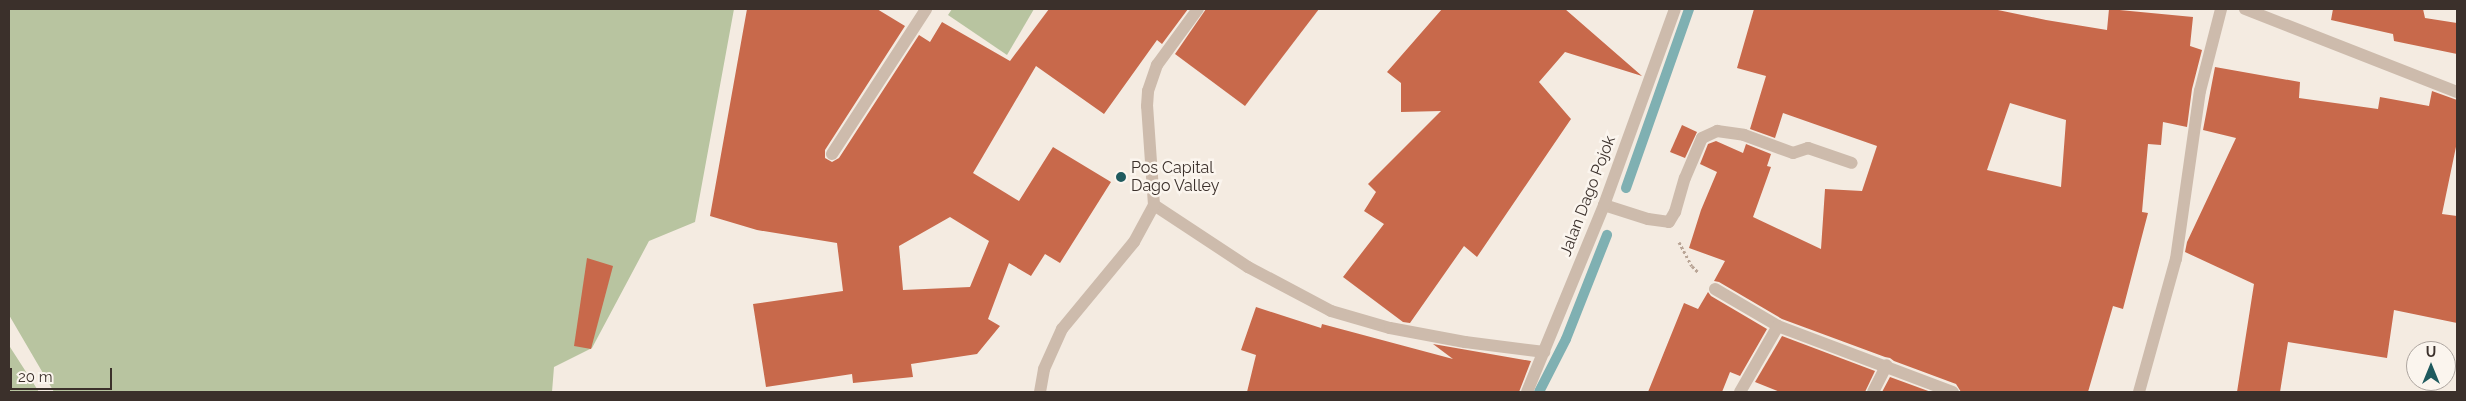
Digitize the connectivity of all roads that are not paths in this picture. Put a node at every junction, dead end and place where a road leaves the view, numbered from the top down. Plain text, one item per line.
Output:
1 (926, 9) edge
2 (1198, 9) edge
3 (1675, 9) edge
4 (2221, 9) edge
5 (2246, 9) edge
6 (2457, 92) edge
7 (832, 154) dead end
8 (1852, 164) dead end
9 (1154, 205) junction
10 (1604, 205) junction
11 (1715, 289) road end
12 (1778, 326) junction
13 (1544, 352) junction
14 (1887, 365) junction
15 (1040, 392) edge
16 (1527, 392) edge
17 (1740, 392) edge
18 (1873, 392) edge
19 (1953, 392) edge
20 (2139, 392) edge

1 - 7 street
2 - 9 street
3 - 10 street, Jalan Dago Pojok
4 - 20 street
5 - 6 street
8 - 10 street
9 - 13 street
9 - 15 street
10 - 13 street, Jalan Dago Pojok
11 - 12 street
12 - 14 street
12 - 17 street
13 - 16 street, Jalan Dago Pojok
14 - 18 street
14 - 19 street

